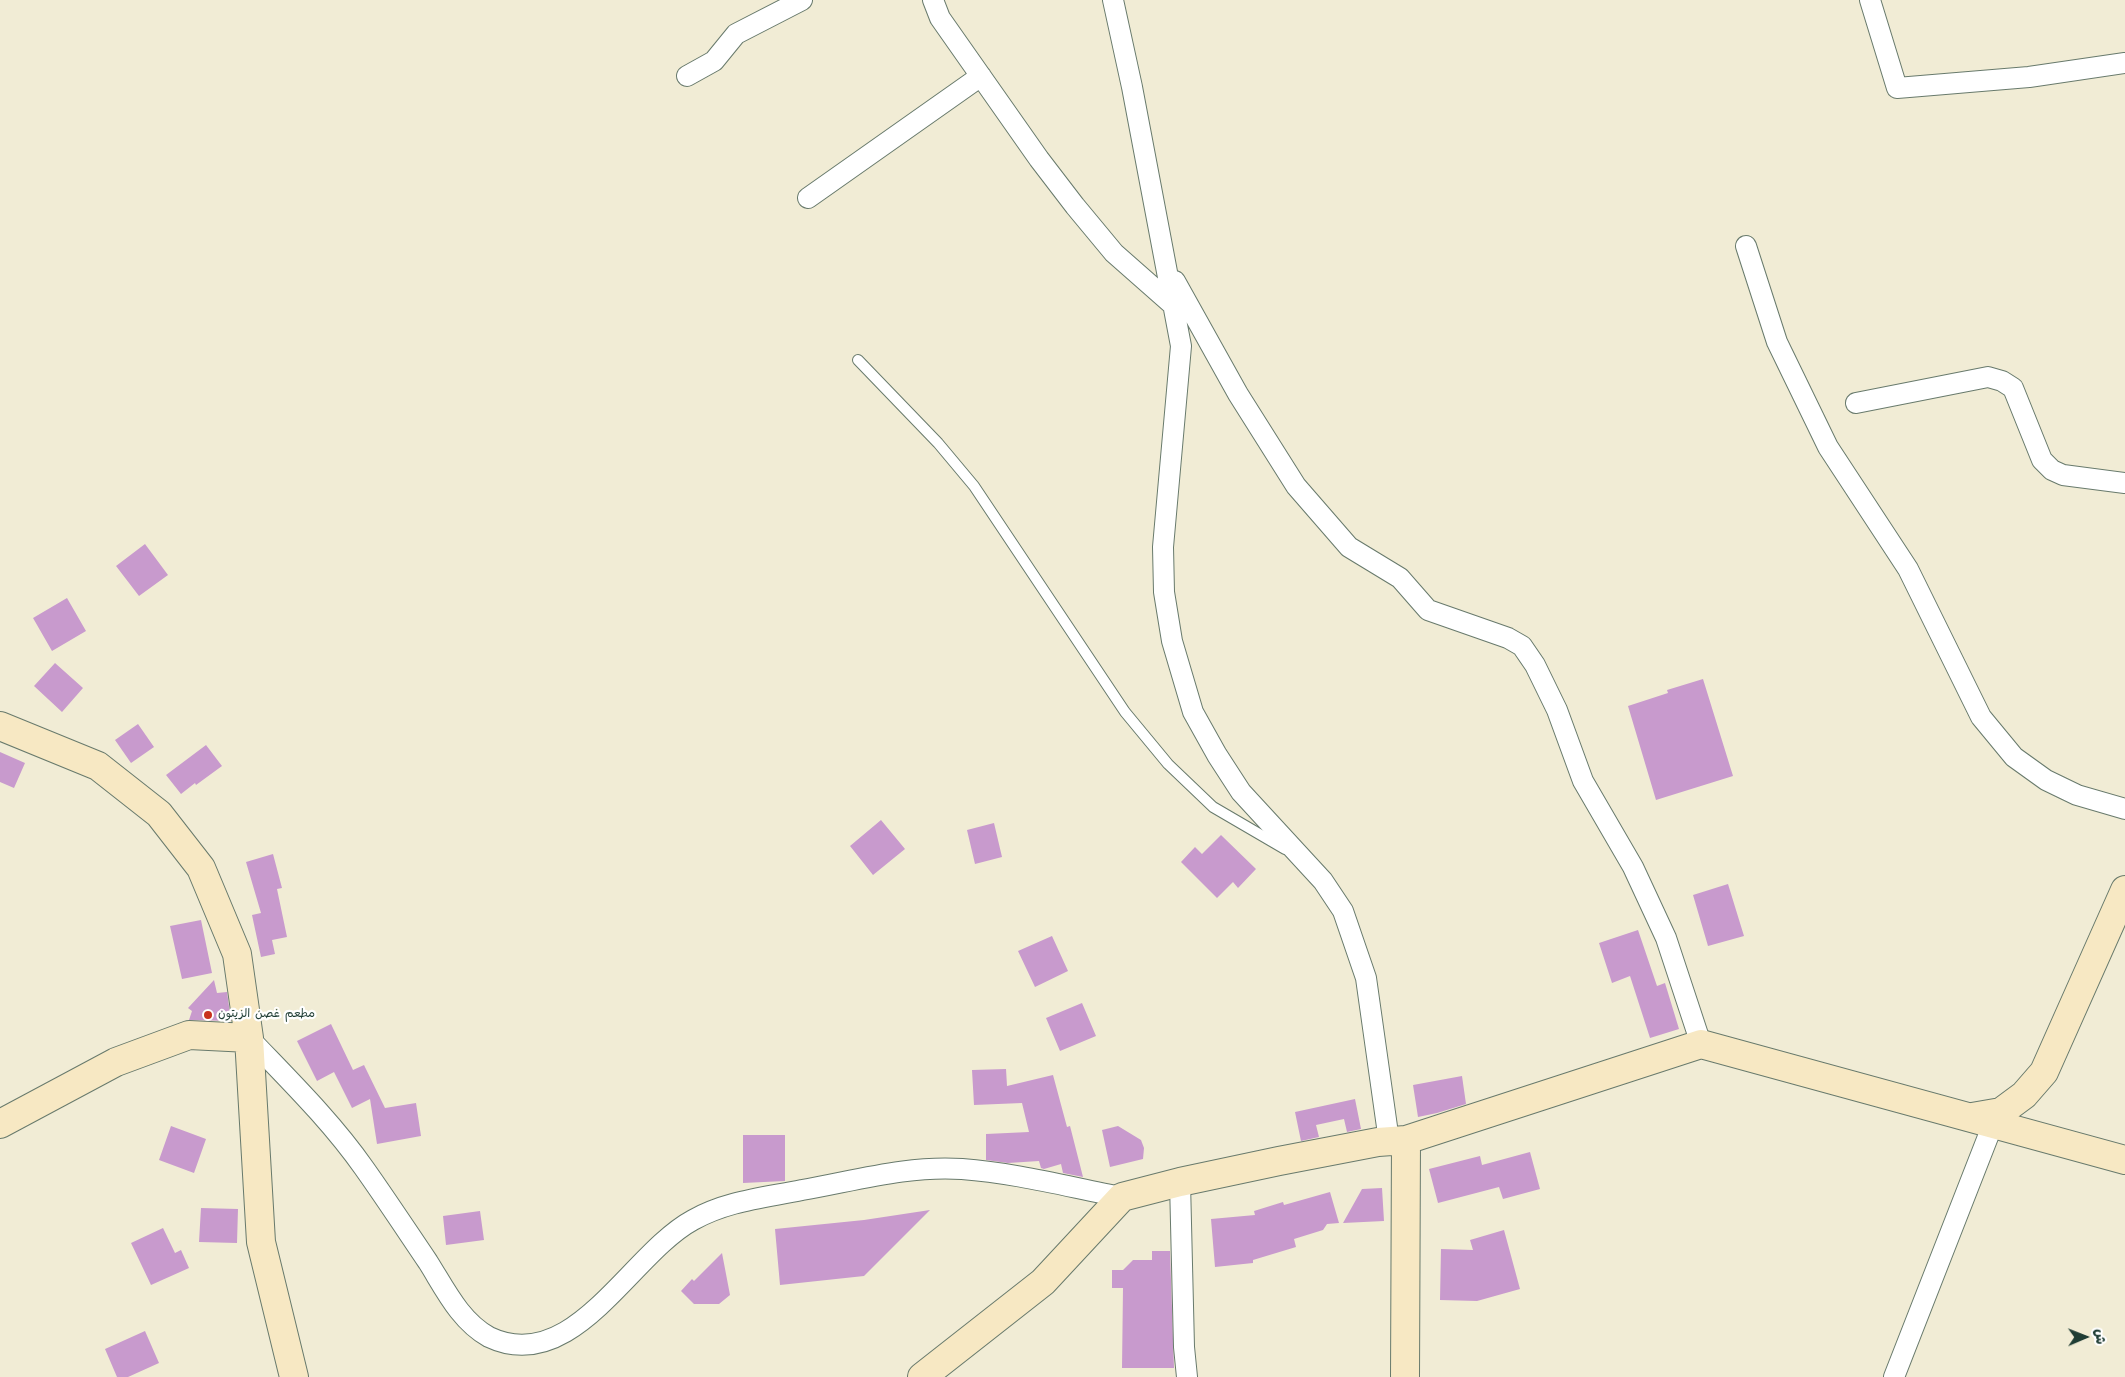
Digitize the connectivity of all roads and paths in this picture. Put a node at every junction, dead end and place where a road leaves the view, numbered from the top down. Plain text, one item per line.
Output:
1 (802, 0) edge
2 (933, 0) edge
3 (1113, 0) edge
4 (1870, 0) edge
5 (2125, 63) edge
6 (687, 76) dead end
7 (981, 76) junction
8 (808, 198) dead end
9 (1746, 246) dead end
10 (1166, 266) junction
11 (1173, 305) junction
12 (858, 360) dead end
13 (1856, 403) dead end
14 (2125, 483) edge
15 (0, 726) edge
16 (2125, 809) edge
17 (1306, 861) junction
18 (2125, 890) edge
19 (249, 1038) junction
20 (1701, 1044) junction
21 (1981, 1121) junction
22 (0, 1124) edge
23 (1398, 1141) junction
24 (2125, 1160) edge
25 (1180, 1182) junction
26 (1122, 1197) junction
27 (294, 1377) edge
28 (922, 1377) edge
29 (1186, 1377) edge
30 (1405, 1377) edge
31 (1894, 1377) edge

1 - 6 street
2 - 7 street
3 - 10 street
4 - 5 street
7 - 8 street
7 - 11 street
9 - 16 street
10 - 11 street
10 - 20 street
11 - 17 street
12 - 17 lane
13 - 14 street
15 - 19 street
17 - 23 street
18 - 21 street
19 - 22 street
19 - 26 street
19 - 27 street
20 - 21 street
20 - 23 street
21 - 24 street
21 - 31 street
23 - 25 street
23 - 30 street
25 - 26 street
25 - 29 street
26 - 28 street

